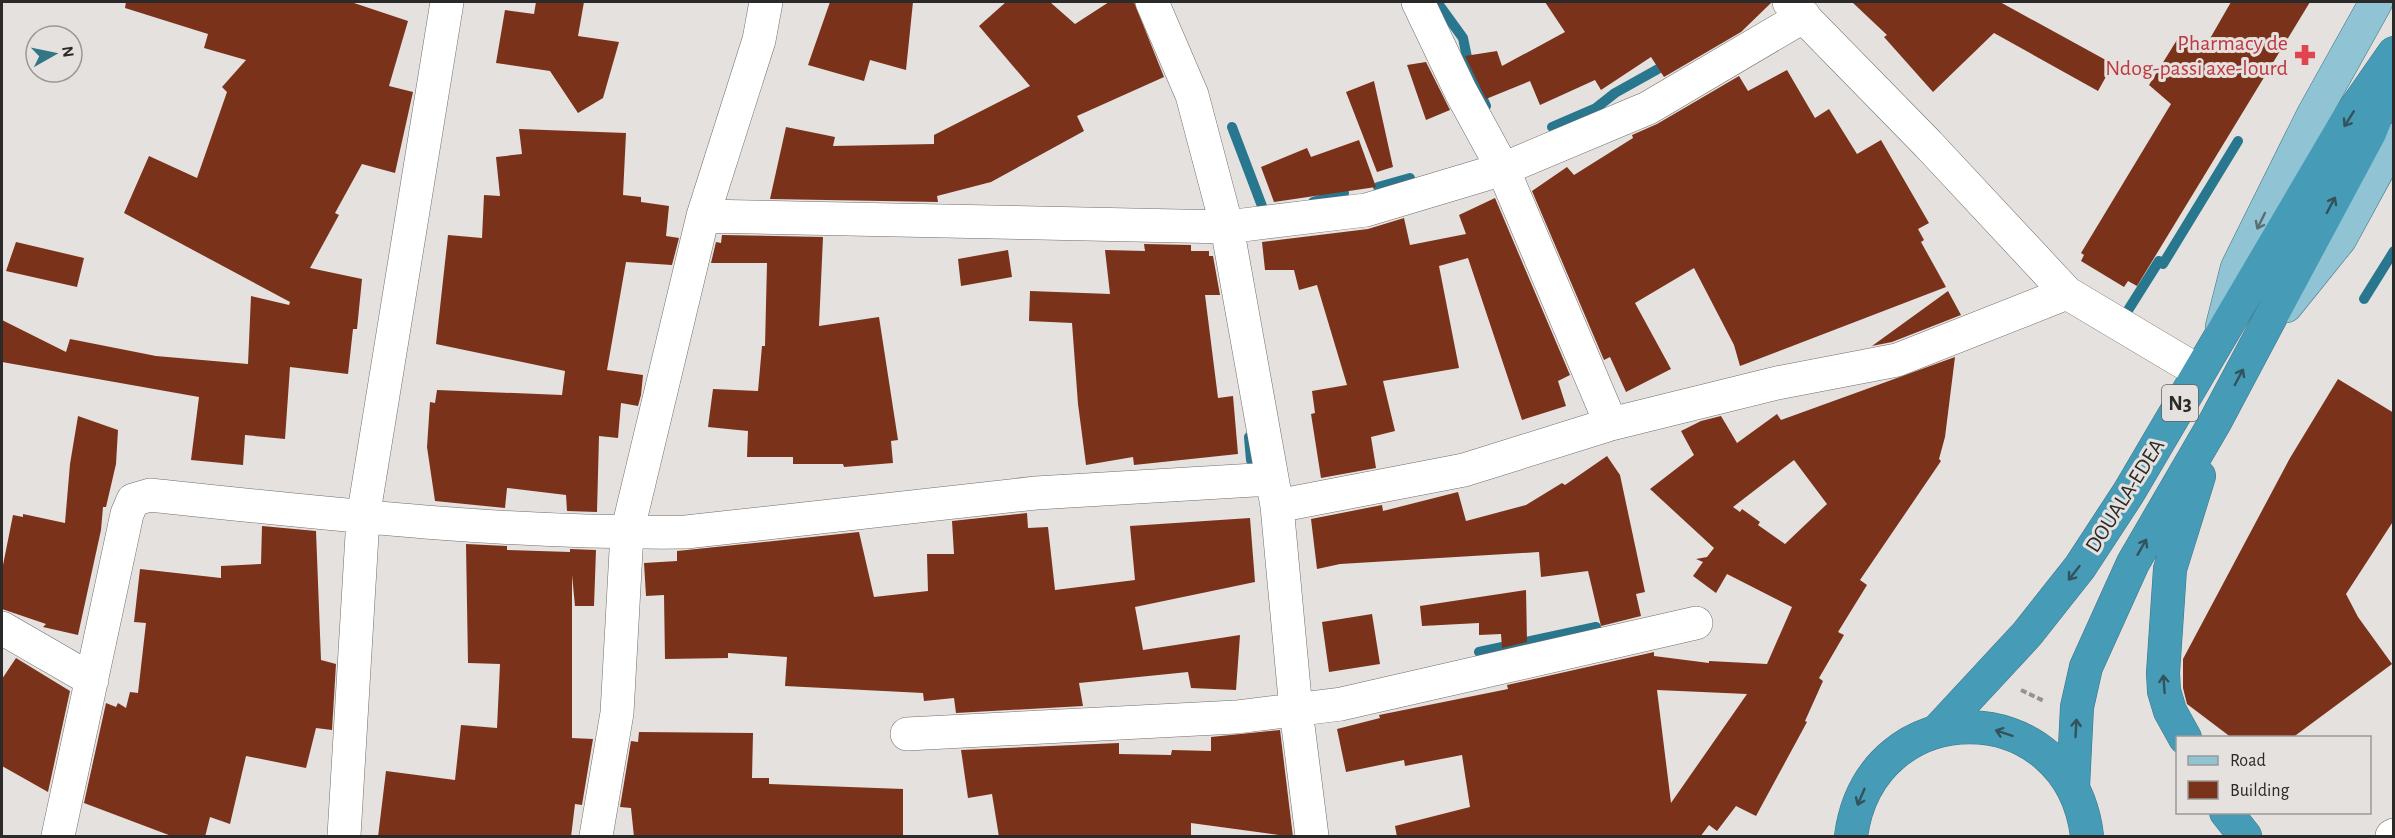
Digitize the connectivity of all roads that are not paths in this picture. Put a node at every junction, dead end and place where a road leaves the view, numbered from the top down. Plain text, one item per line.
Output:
1 (447, 2) edge
2 (766, 2) edge
3 (1152, 2) edge
4 (1418, 2) edge
5 (2376, 2) edge
6 (1797, 9) edge
7 (2394, 53) edge
8 (2394, 73) edge
9 (2394, 140) edge
10 (1503, 169) junction
11 (703, 216) junction
12 (1227, 227) junction
13 (2067, 293) junction
14 (2267, 324) junction
15 (2221, 332) junction
16 (2198, 372) junction
17 (2215, 422) junction
18 (1611, 424) junction
19 (1275, 492) junction
20 (363, 518) junction
21 (627, 533) junction
22 (1696, 623) dead end
23 (2, 628) edge
24 (92, 681) junction
25 (1296, 710) junction
26 (1937, 731) junction
27 (907, 734) dead end
28 (2184, 736) edge
29 (2073, 787) junction
30 (2227, 814) edge
31 (58, 837) edge
32 (344, 837) edge
33 (596, 837) edge
34 (1312, 837) edge
35 (1851, 837) edge
36 (2087, 837) edge
37 (2244, 837) edge

1 - 20 street
2 - 11 street
3 - 12 street
4 - 10 street
5 -> 15 main road, N3
6 - 10 street
6 - 13 street
7 -> 15 highway, DOUALA-EDEA / N3
14 -> 8 highway, DOUALA-EDEA / N3
9 - 14 main road, N3
10 - 12 street
10 - 18 street
11 - 12 street
11 - 21 street
12 - 19 street
13 - 16 street
13 - 18 street
17 -> 14 highway, DOUALA-EDEA / N3
15 - 16 highway, DOUALA-EDEA / N3
16 -> 26 highway, DOUALA-EDEA / N3
28 -> 17 highway
29 -> 17 highway, DOUALA-EDEA / N3
18 - 19 street
19 - 21 street
19 - 25 street
20 - 21 street
20 - 24 street
20 - 32 street
21 - 33 street
22 - 25 street
23 - 24 street
24 - 31 street
25 - 27 street
25 - 34 street
29 -> 26 highway, N3
26 -> 35 highway, N3
29 - 36 highway, N3
30 - 37 highway

